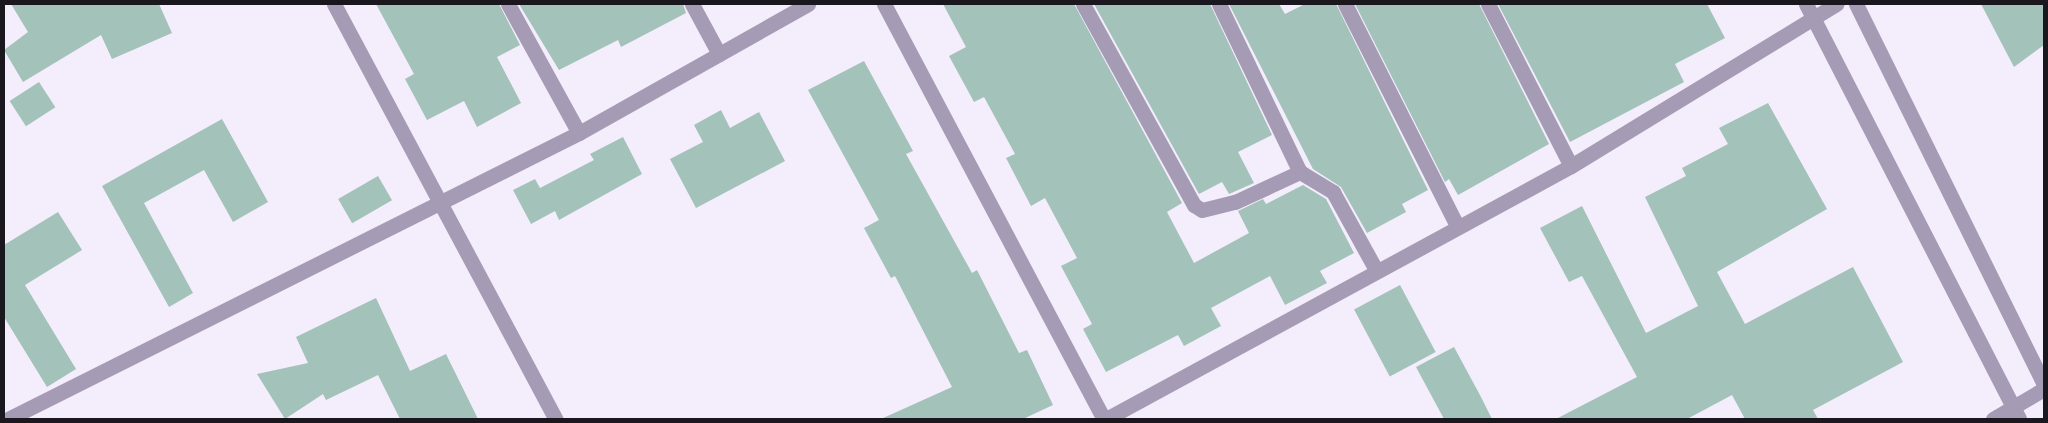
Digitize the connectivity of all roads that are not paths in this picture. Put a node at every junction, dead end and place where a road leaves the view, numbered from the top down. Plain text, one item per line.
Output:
1 (334, 4) edge
2 (508, 4) edge
3 (692, 4) edge
4 (808, 4) edge
5 (884, 4) edge
6 (1083, 4) edge
7 (1219, 4) edge
8 (1345, 4) edge
9 (1488, 4) edge
10 (1806, 4) edge
11 (1836, 4) edge
12 (1856, 4) edge
13 (1814, 18) junction
14 (718, 54) junction
15 (579, 133) junction
16 (1571, 166) junction
17 (1300, 172) junction
18 (442, 201) junction
19 (1457, 226) junction
20 (1376, 270) junction
21 (2044, 384) edge
22 (2044, 389) edge
23 (2016, 414) edge
24 (8, 419) edge
25 (556, 419) edge
26 (1105, 419) edge
27 (1992, 419) edge

1 - 18 street
2 - 15 street
3 - 14 street
4 - 14 street
5 - 26 street
6 - 17 street
7 - 17 street
8 - 19 street
9 - 16 street
10 - 13 street
11 - 13 street
12 - 21 street
13 - 16 street
13 - 23 street
14 - 15 street
15 - 18 street
16 - 19 street
17 - 20 street
18 - 24 street
18 - 25 street
19 - 20 street
20 - 26 street
22 - 23 street
23 - 27 street

